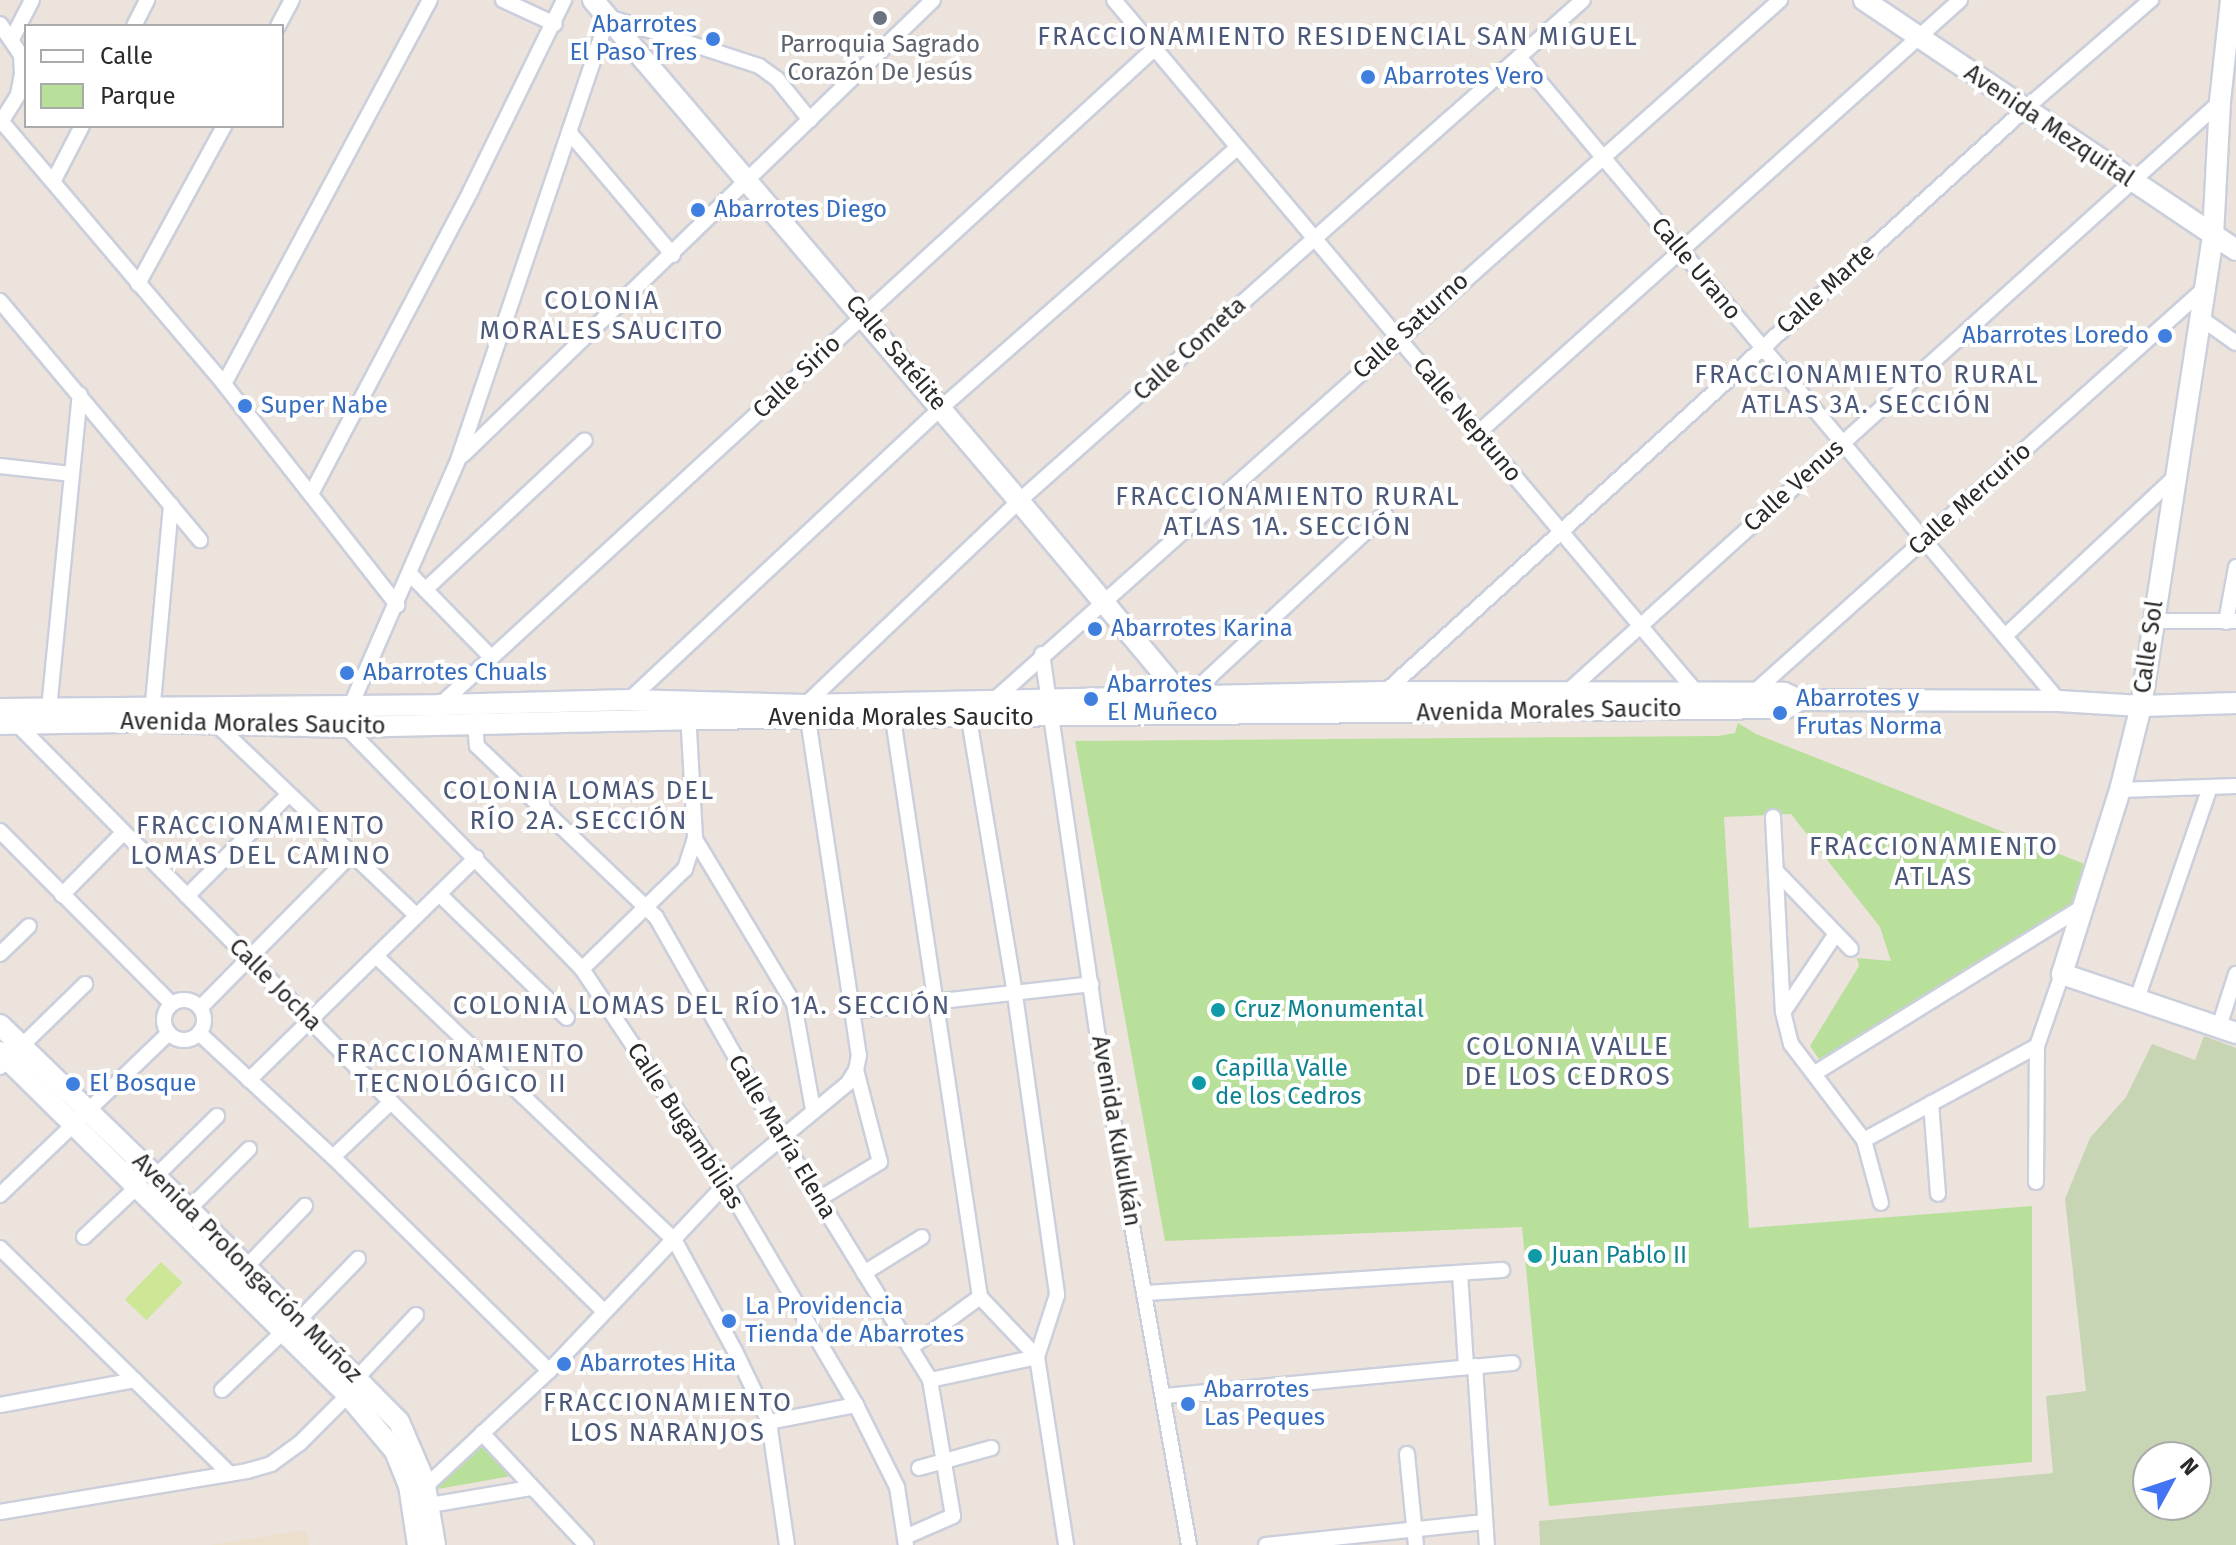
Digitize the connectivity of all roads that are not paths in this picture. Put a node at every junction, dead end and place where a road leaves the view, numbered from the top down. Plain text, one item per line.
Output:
1 (32, 0) edge
2 (147, 0) edge
3 (292, 0) edge
4 (430, 0) edge
5 (503, 0) edge
6 (564, 0) edge
7 (593, 0) edge
8 (933, 0) edge
9 (1114, 0) edge
10 (1583, 0) edge
11 (1780, 0) edge
12 (1864, 0) edge
13 (1960, 0) edge
14 (2151, 0) edge
15 (2231, 0) edge
16 (608, 17) junction
17 (0, 24) edge
18 (135, 24) edge
19 (279, 24) edge
20 (555, 24) junction
21 (1920, 38) junction
22 (12, 39) junction
23 (1155, 48) junction
24 (1519, 57) junction
25 (2220, 102) junction
26 (2025, 109) junction
27 (810, 120) junction
28 (1, 123) edge
29 (81, 128) edge
30 (223, 128) edge
31 (569, 132) junction
32 (1238, 147) junction
33 (1602, 157) junction
34 (54, 180) junction
35 (749, 180) junction
36 (2130, 180) junction
37 (1314, 238) junction
38 (2229, 245) edge
39 (1681, 251) junction
40 (673, 255) junction
41 (138, 284) junction
42 (2204, 289) junction
43 (0, 301) edge
44 (864, 315) junction
45 (2199, 317) junction
46 (1398, 337) junction
47 (2236, 343) edge
48 (1762, 348) junction
49 (224, 384) junction
50 (80, 395) junction
51 (941, 408) junction
52 (1478, 433) junction
53 (585, 440) dead end
54 (1842, 443) junction
55 (459, 458) junction
56 (0, 466) edge
57 (71, 474) junction
58 (2173, 479) junction
59 (311, 494) junction
60 (1019, 501) junction
61 (171, 505) junction
62 (1385, 514) dead end
63 (1561, 531) junction
64 (200, 540) dead end
65 (1924, 540) junction
66 (2236, 567) edge
67 (411, 575) junction
68 (427, 588) junction
69 (1103, 602) junction
70 (397, 605) junction
71 (2152, 621) junction
72 (2231, 622) edge
73 (1641, 625) junction
74 (2005, 636) junction
75 (1042, 654) junction
76 (491, 657) junction
77 (1385, 692) junction
78 (1567, 693) junction
79 (1697, 693) junction
80 (1753, 693) junction
81 (629, 700) junction
82 (1800, 700) junction
83 (993, 701) junction
84 (2059, 701) junction
85 (1184, 702) junction
86 (1483, 702) junction
87 (2236, 703) edge
88 (351, 705) junction
89 (440, 705) junction
90 (2141, 706) junction
91 (1048, 708) junction
92 (0, 709) edge
93 (49, 709) junction
94 (1736, 709) junction
95 (688, 710) junction
96 (1547, 711) junction
97 (806, 712) junction
98 (1364, 713) junction
99 (152, 716) junction
100 (893, 719) junction
101 (969, 719) junction
102 (215, 723) junction
103 (9, 724) edge
104 (475, 724) junction
105 (346, 727) junction
106 (2236, 786) edge
107 (2210, 787) junction
108 (2120, 790) junction
109 (289, 794) junction
110 (1773, 817) dead end
111 (0, 831) edge
112 (124, 832) junction
113 (695, 839) junction
114 (352, 854) junction
115 (476, 858) junction
116 (1776, 871) junction
117 (439, 894) junction
118 (62, 895) junction
119 (187, 896) junction
120 (2083, 907) junction
121 (648, 908) junction
122 (417, 916) junction
123 (29, 926) dead end
124 (1835, 935) junction
125 (1851, 949) dead end
126 (0, 954) edge
127 (376, 956) junction
128 (249, 959) junction
129 (582, 969) junction
130 (2062, 974) junction
131 (2236, 974) edge
132 (85, 984) dead end
133 (1091, 984) junction
134 (1015, 995) junction
135 (2137, 999) junction
136 (933, 1002) junction
137 (172, 1004) junction
138 (200, 1008) junction
139 (852, 1011) junction
140 (1783, 1012) junction
141 (567, 1018) dead end
142 (310, 1020) junction
143 (0, 1025) edge
144 (2227, 1030) edge
145 (169, 1033) junction
146 (199, 1033) junction
147 (2037, 1046) junction
148 (7, 1056) edge
149 (856, 1070) junction
150 (1815, 1073) junction
151 (249, 1080) junction
152 (391, 1102) junction
153 (1931, 1103) junction
154 (813, 1110) junction
155 (217, 1116) dead end
156 (81, 1118) junction
157 (782, 1139) junction
158 (1864, 1140) junction
159 (249, 1149) dead end
160 (333, 1157) junction
161 (146, 1182) junction
162 (2036, 1182) dead end
163 (726, 1184) junction
164 (1938, 1194) dead end
165 (0, 1195) edge
166 (819, 1199) junction
167 (1881, 1203) dead end
168 (305, 1206) dead end
169 (189, 1209) junction
170 (84, 1237) dead end
171 (922, 1237) dead end
172 (675, 1241) junction
173 (0, 1248) edge
174 (358, 1259) dead end
175 (246, 1267) junction
176 (1502, 1270) dead end
177 (864, 1273) junction
178 (1460, 1273) junction
179 (1146, 1293) junction
180 (980, 1297) junction
181 (604, 1311) junction
182 (416, 1315) dead end
183 (292, 1326) junction
184 (910, 1348) junction
185 (1037, 1357) junction
186 (1512, 1363) dead end
187 (1470, 1367) junction
188 (549, 1371) junction
189 (135, 1380) junction
190 (930, 1380) junction
191 (353, 1386) junction
192 (222, 1390) dead end
193 (1164, 1396) junction
194 (3, 1402) edge
195 (856, 1405) junction
196 (769, 1422) junction
197 (482, 1433) junction
198 (991, 1448) dead end
199 (1407, 1454) dead end
200 (944, 1460) junction
201 (919, 1468) dead end
202 (230, 1474) junction
203 (531, 1488) junction
204 (427, 1496) junction
205 (0, 1512) edge
206 (1485, 1522) junction
207 (1415, 1529) junction
208 (905, 1541) edge
209 (585, 1544) edge
210 (418, 1545) edge
211 (435, 1545) edge
212 (787, 1545) edge
213 (1066, 1545) edge
214 (1189, 1545) edge
215 (1266, 1545) edge
216 (1416, 1545) edge
217 (1487, 1545) edge

1 - 22 street
2 - 18 street
3 - 19 street
4 - 49 street
5 - 20 street
6 - 20 street
7 - 16 main road, Calle Satélite
8 - 27 street
9 - 23 street, Calle Neptuno
10 - 24 street, Calle Cometa
11 - 33 street, Calle Saturno
12 - 21 main road, Avenida Mezquital
13 - 21 street
14 - 26 street, Calle Marte
15 - 25 main road, Calle Sol
16 - 27 street
16 - 31 street
16 - 35 main road, Calle Satélite
17 - 22 street
20 - 59 street
21 - 26 main road, Avenida Mezquital
21 - 39 street
22 - 28 street
23 - 32 street, Calle Neptuno
23 - 44 street, Calle Sirio
24 - 33 street, Calle Urano
24 - 37 street, Calle Cometa
25 - 36 street, Calle Venus
25 - 38 main road, Calle Sol
26 - 36 main road, Avenida Mezquital
26 - 48 street, Calle Marte
27 - 35 street
28 - 34 street
29 - 34 street
30 - 41 street
31 - 40 street
31 - 55 street
32 - 37 street, Calle Neptuno
32 - 51 street
33 - 39 street, Calle Urano
33 - 46 street, Calle Saturno
34 - 41 street
35 - 40 street
35 - 44 main road, Calle Satélite
36 - 38 main road, Avenida Mezquital
36 - 54 street, Calle Venus
37 - 46 street, Calle Neptuno
37 - 60 street, Calle Cometa
38 - 42 main road, Calle Sol
39 - 48 street, Calle Urano
39 - 52 street
40 - 55 street
41 - 49 street
42 - 45 main road, Calle Sol
42 - 65 street, Calle Mercurio
43 - 50 street
44 - 51 main road, Calle Satélite
44 - 76 street, Calle Sirio
45 - 47 street
45 - 58 main road, Calle Sol
46 - 52 street, Calle Neptuno
46 - 69 street, Calle Saturno
48 - 54 street, Calle Urano
48 - 63 street, Calle Marte
49 - 59 street
50 - 57 street
50 - 61 street
51 - 60 main road, Calle Satélite
51 - 81 street
52 - 63 street, Calle Neptuno
53 - 68 street
54 - 65 street, Calle Urano
54 - 73 street, Calle Venus
55 - 67 street
56 - 57 street
57 - 93 street
58 - 71 main road, Calle Sol
58 - 74 street
59 - 70 street
60 - 69 main road, Calle Satélite
60 - 97 street, Calle Cometa
61 - 64 street
61 - 99 street
62 - 85 street
63 - 73 street, Calle Neptuno
63 - 77 street, Calle Marte
65 - 74 street, Calle Urano
65 - 80 street, Calle Mercurio
66 - 72 street
67 - 68 street
67 - 70 street
68 - 76 street
69 - 75 street, Calle Saturno
69 - 85 main road, Calle Satélite
70 - 88 street
71 - 72 street
71 - 90 main road, Calle Sol
73 - 78 street, Calle Venus
73 - 79 street, Calle Neptuno
74 - 84 street, Calle Urano
75 - 83 street, Calle Saturno
75 - 91 street
76 - 89 street, Calle Sirio
77 - 85 main road, Avenida Morales Saucito
77 - 86 main road, Avenida Morales Saucito
77 - 98 street, Calle Marte
78 - 79 main road, Avenida Morales Saucito
78 - 86 main road, Avenida Morales Saucito
78 - 96 street, Calle Venus
79 - 80 main road, Avenida Morales Saucito
80 - 82 main road, Avenida Morales Saucito
80 - 94 street, Calle Mercurio
81 - 89 main road, Avenida Morales Saucito
81 - 95 main road, Avenida Morales Saucito
82 - 84 main road, Avenida Morales Saucito
82 - 94 main road, Avenida Morales Saucito
83 - 91 main road, Avenida Morales Saucito
83 - 97 main road, Avenida Morales Saucito
84 - 90 main road, Avenida Morales Saucito
85 - 91 main road, Avenida Morales Saucito
85 - 98 main road, Avenida Morales Saucito
86 - 96 main road, Avenida Morales Saucito
86 - 98 main road, Avenida Morales Saucito
87 - 90 main road, Avenida Morales Saucito
88 - 89 main road, Avenida Morales Saucito
88 - 99 main road, Avenida Morales Saucito
88 - 105 street
90 - 108 main road, Calle Sol
91 - 101 main road, Avenida Morales Saucito
91 - 133 street, Avenida Kukulkán
92 - 93 main road, Avenida Morales Saucito
93 - 99 main road, Avenida Morales Saucito
94 - 96 main road, Avenida Morales Saucito
95 - 97 main road, Avenida Morales Saucito
95 - 104 main road, Avenida Morales Saucito
95 - 113 street
97 - 100 main road, Avenida Morales Saucito
97 - 139 street
99 - 102 main road, Avenida Morales Saucito
99 - 103 main road, Avenida Morales Saucito
100 - 101 main road, Avenida Morales Saucito
100 - 136 street
101 - 134 street
102 - 105 main road, Avenida Morales Saucito
102 - 109 street
103 - 112 street, Calle Jocha
104 - 105 main road, Avenida Morales Saucito
104 - 121 street, Calle María Elena
105 - 115 street, Calle Bugambilias
106 - 107 street
107 - 108 street
107 - 135 street
108 - 120 main road, Calle Sol
109 - 114 street
109 - 119 street
110 - 116 street
111 - 118 street
112 - 118 street
112 - 119 street, Calle Jocha
113 - 121 street
113 - 154 street
114 - 122 street
114 - 128 street
115 - 117 street
115 - 129 street, Calle Bugambilias
116 - 124 street
116 - 140 street
117 - 122 street
117 - 141 street
118 - 137 street
119 - 128 street, Calle Jocha
120 - 130 main road, Calle Sol
120 - 150 street
121 - 129 street
121 - 157 street, Calle María Elena
122 - 127 street
123 - 126 street
124 - 125 street
124 - 140 street
127 - 142 street
127 - 172 street
128 - 138 street
128 - 142 street, Calle Jocha
129 - 163 street, Calle Bugambilias
130 - 135 main road
130 - 147 street, Calle Sol
131 - 144 street
132 - 148 street
133 - 134 street
133 - 179 street, Avenida Kukulkán
134 - 136 street
134 - 185 street
135 - 144 main road
136 - 139 street
136 - 180 street
137 - 138 street
137 - 145 street
138 - 146 street
139 - 149 street
140 - 150 street
142 - 151 street
142 - 152 street, Calle Jocha
143 - 148 main road, Avenida Prolongación Muñoz
145 - 146 street
145 - 156 street
146 - 151 street
147 - 153 street
147 - 162 street, Calle Sol
148 - 156 main road, Avenida Prolongación Muñoz
149 - 154 street
149 - 166 street
150 - 158 street
151 - 160 street
152 - 160 street
152 - 181 street, Calle Jocha
153 - 158 street
153 - 164 street
154 - 157 street
155 - 161 street
156 - 161 main road, Avenida Prolongación Muñoz
156 - 165 street
157 - 163 street
157 - 166 street, Calle María Elena
158 - 167 street
159 - 169 street
160 - 188 street
161 - 169 main road, Avenida Prolongación Muñoz
161 - 170 street
161 - 183 main road, Avenida Prolongación Muñoz
163 - 172 street
163 - 195 street, Calle Bugambilias
166 - 177 street, Calle María Elena
168 - 175 street
169 - 175 main road, Avenida Prolongación Muñoz
171 - 177 street
172 - 181 street
172 - 196 street
173 - 189 street
174 - 183 street
175 - 183 main road, Avenida Prolongación Muñoz
176 - 178 street
177 - 184 street, Calle María Elena
178 - 179 street
178 - 187 street
179 - 193 street, Avenida Kukulkán
180 - 184 street
180 - 185 street
181 - 188 street
182 - 191 street
183 - 191 main road, Avenida Prolongación Muñoz
183 - 192 street
184 - 190 street, Calle María Elena
185 - 190 street
185 - 213 street
186 - 187 street
187 - 193 street
187 - 206 street
188 - 197 street
189 - 194 street
189 - 202 street
190 - 200 street, Calle María Elena
191 - 202 street
191 - 204 main road, Avenida Prolongación Muñoz
191 - 210 main road, Avenida Prolongación Muñoz
193 - 214 street, Avenida Kukulkán
195 - 196 street
195 - 208 street, Calle Bugambilias
196 - 212 street
197 - 203 street
197 - 204 street
198 - 200 street
199 - 207 street
200 - 201 street
200 - 208 street, Calle María Elena
202 - 205 street
203 - 204 street
203 - 209 street
204 - 211 main road, Avenida Prolongación Muñoz
206 - 207 street
206 - 217 street
207 - 215 street
207 - 216 street

